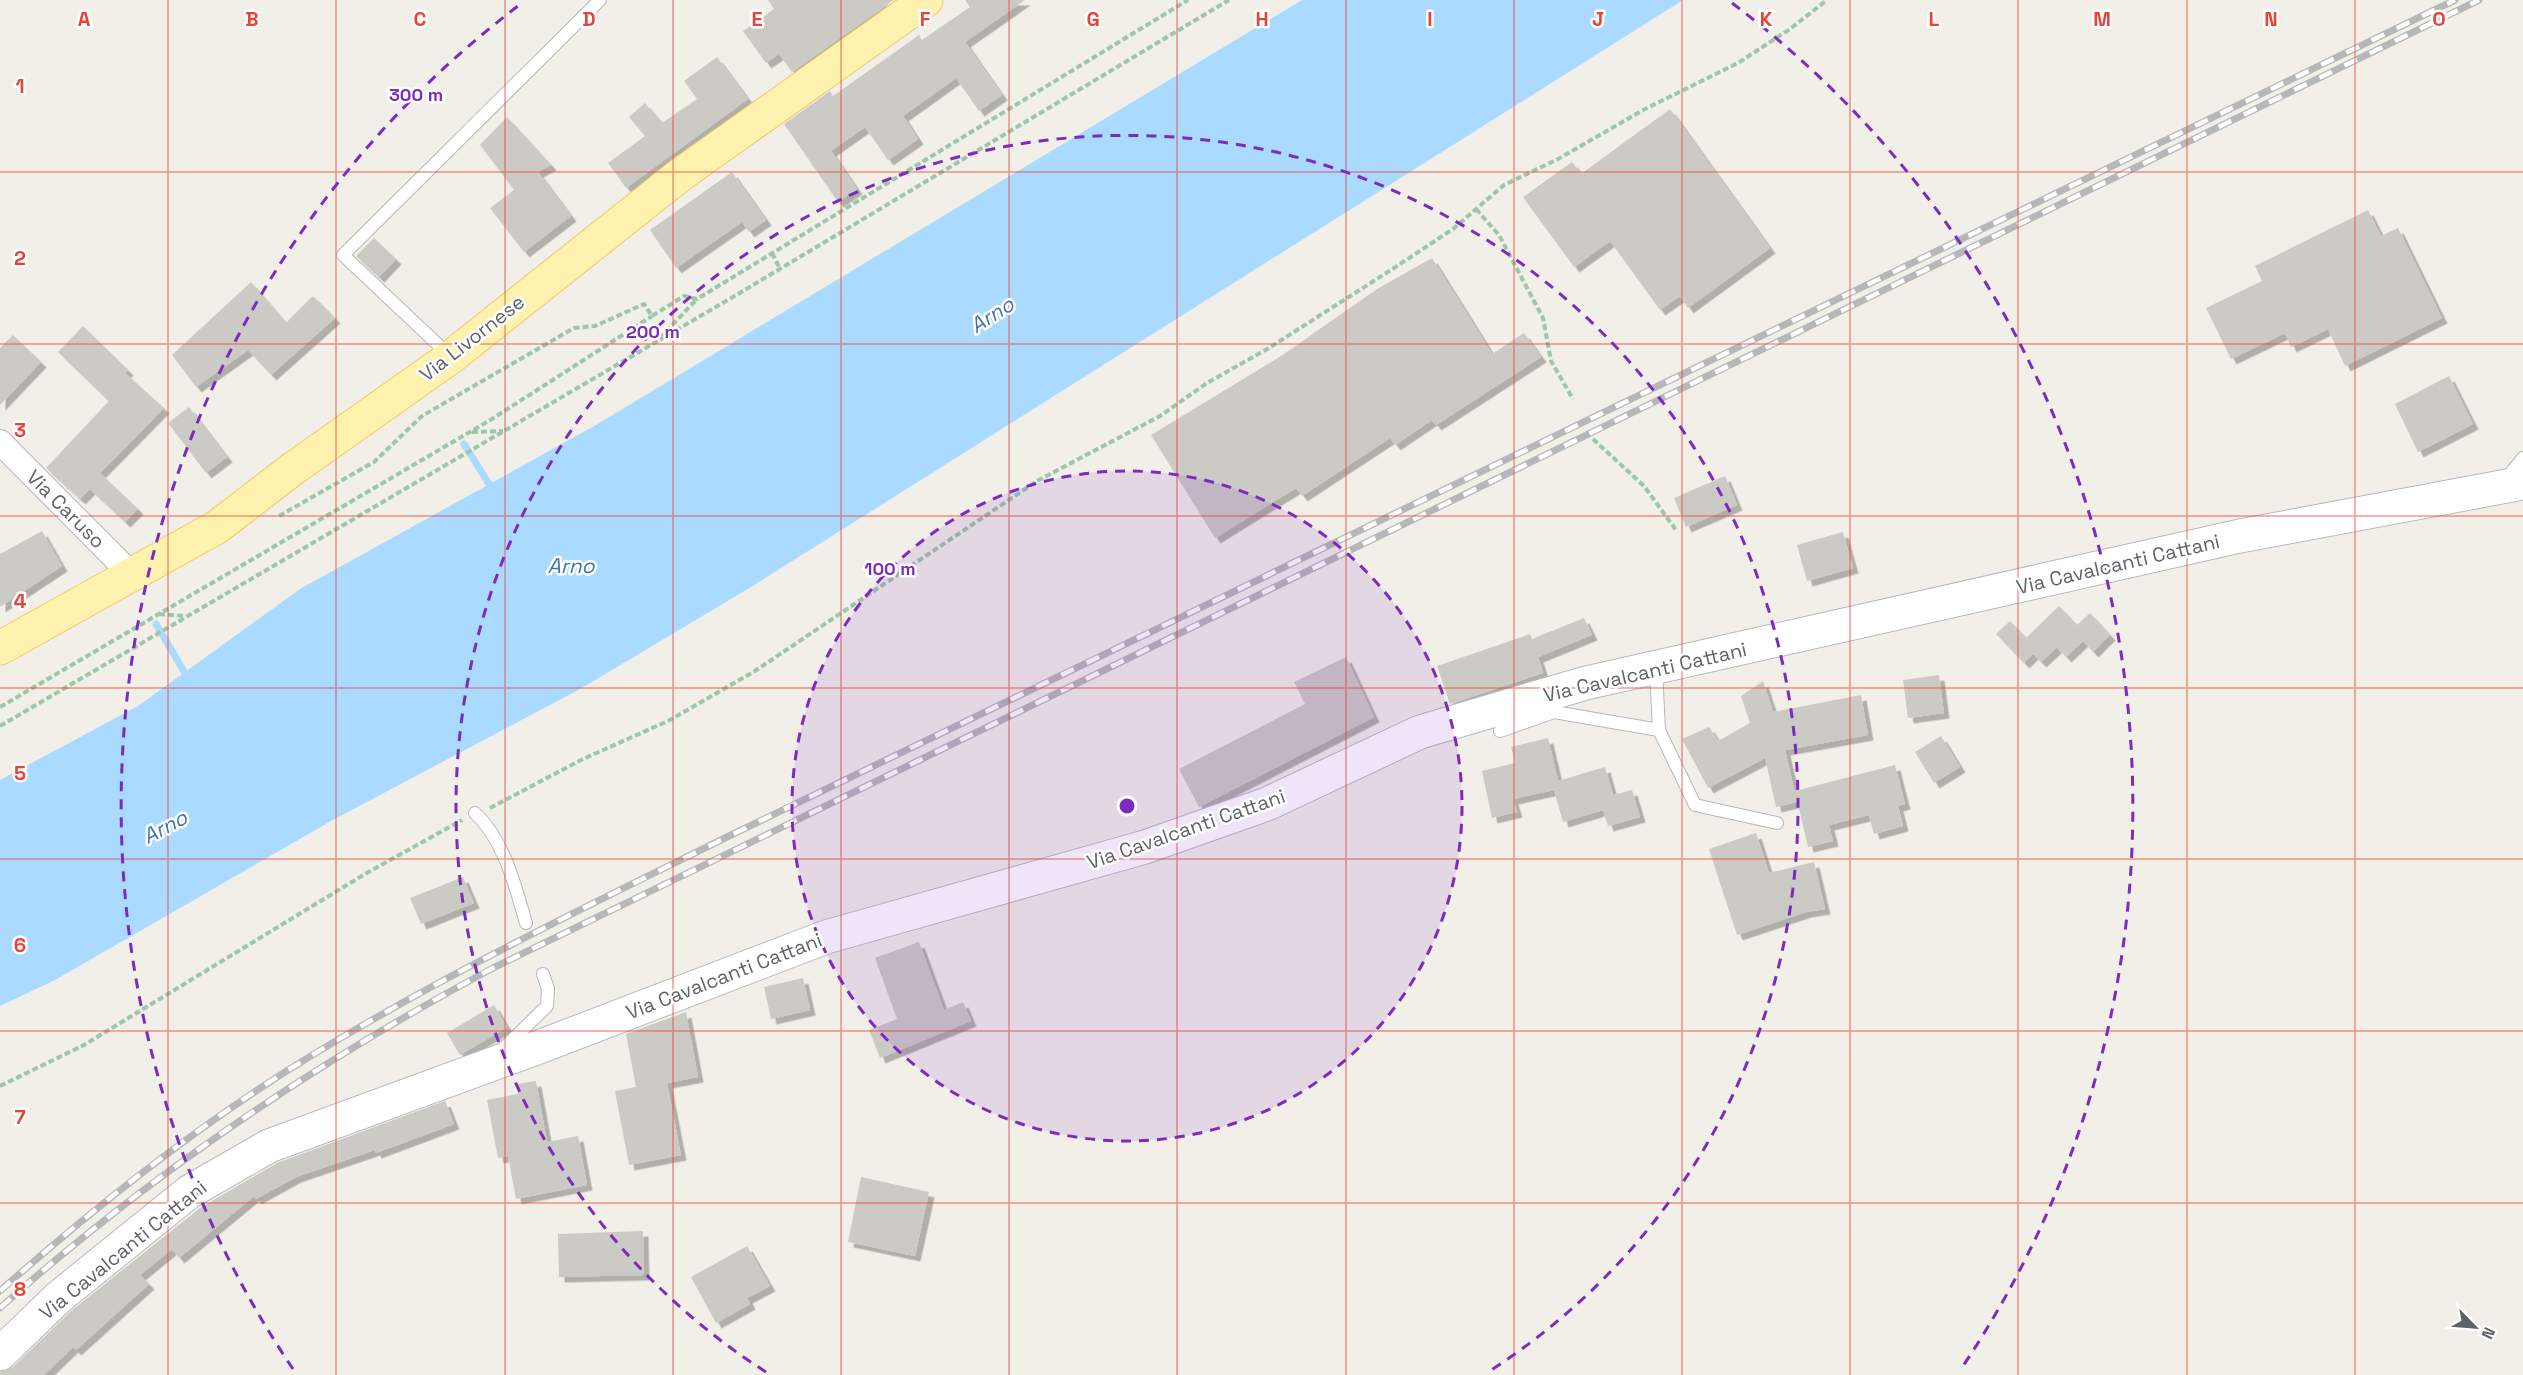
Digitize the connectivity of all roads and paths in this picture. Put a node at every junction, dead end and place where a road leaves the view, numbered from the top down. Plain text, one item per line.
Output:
1 (600, 0) edge
2 (926, 0) edge
3 (1188, 0) edge
4 (1229, 0) edge
5 (1827, 0) edge
6 (1476, 209) junction
7 (772, 253) junction
8 (780, 269) junction
9 (697, 299) junction
10 (652, 316) junction
11 (657, 342) junction
12 (451, 357) junction
13 (1573, 399) dead end
14 (504, 431) junction
15 (471, 432) junction
16 (1593, 439) dead end
17 (0, 442) edge
18 (2523, 458) edge
19 (2512, 485) edge
20 (270, 521) dead end
21 (1676, 530) dead end
22 (132, 575) junction
23 (159, 614) junction
24 (187, 617) junction
25 (0, 648) edge
26 (1656, 668) junction
27 (0, 707) edge
28 (0, 726) edge
29 (1659, 730) junction
30 (1500, 731) dead end
31 (475, 813) junction
32 (1777, 823) dead end
33 (526, 923) dead end
34 (543, 974) dead end
35 (493, 1064) junction
36 (0, 1086) edge
37 (0, 1354) edge

1 - 12 lane
2 - 12 main road, Via Livornese
3 - 7 path
4 - 8 path
5 - 6 path
6 - 13 path
6 - 31 path
7 - 8 path
7 - 9 path
8 - 11 path
9 - 10 path
9 - 11 path
10 - 15 path
10 - 20 path
11 - 14 path
12 - 22 main road, Via Livornese
14 - 15 path
14 - 24 path
15 - 23 path
16 - 21 path
17 - 22 street, Via Caruso
18 - 19 lane
19 - 26 street, Via Cavalcanti Cattani
22 - 25 main road, Via Livornese
23 - 24 path
23 - 27 path
24 - 28 path
26 - 29 lane
26 - 35 street, Via Cavalcanti Cattani
29 - 30 lane
29 - 32 lane
31 - 33 lane
31 - 36 path
34 - 35 lane
35 - 37 street, Via Cavalcanti Cattani

